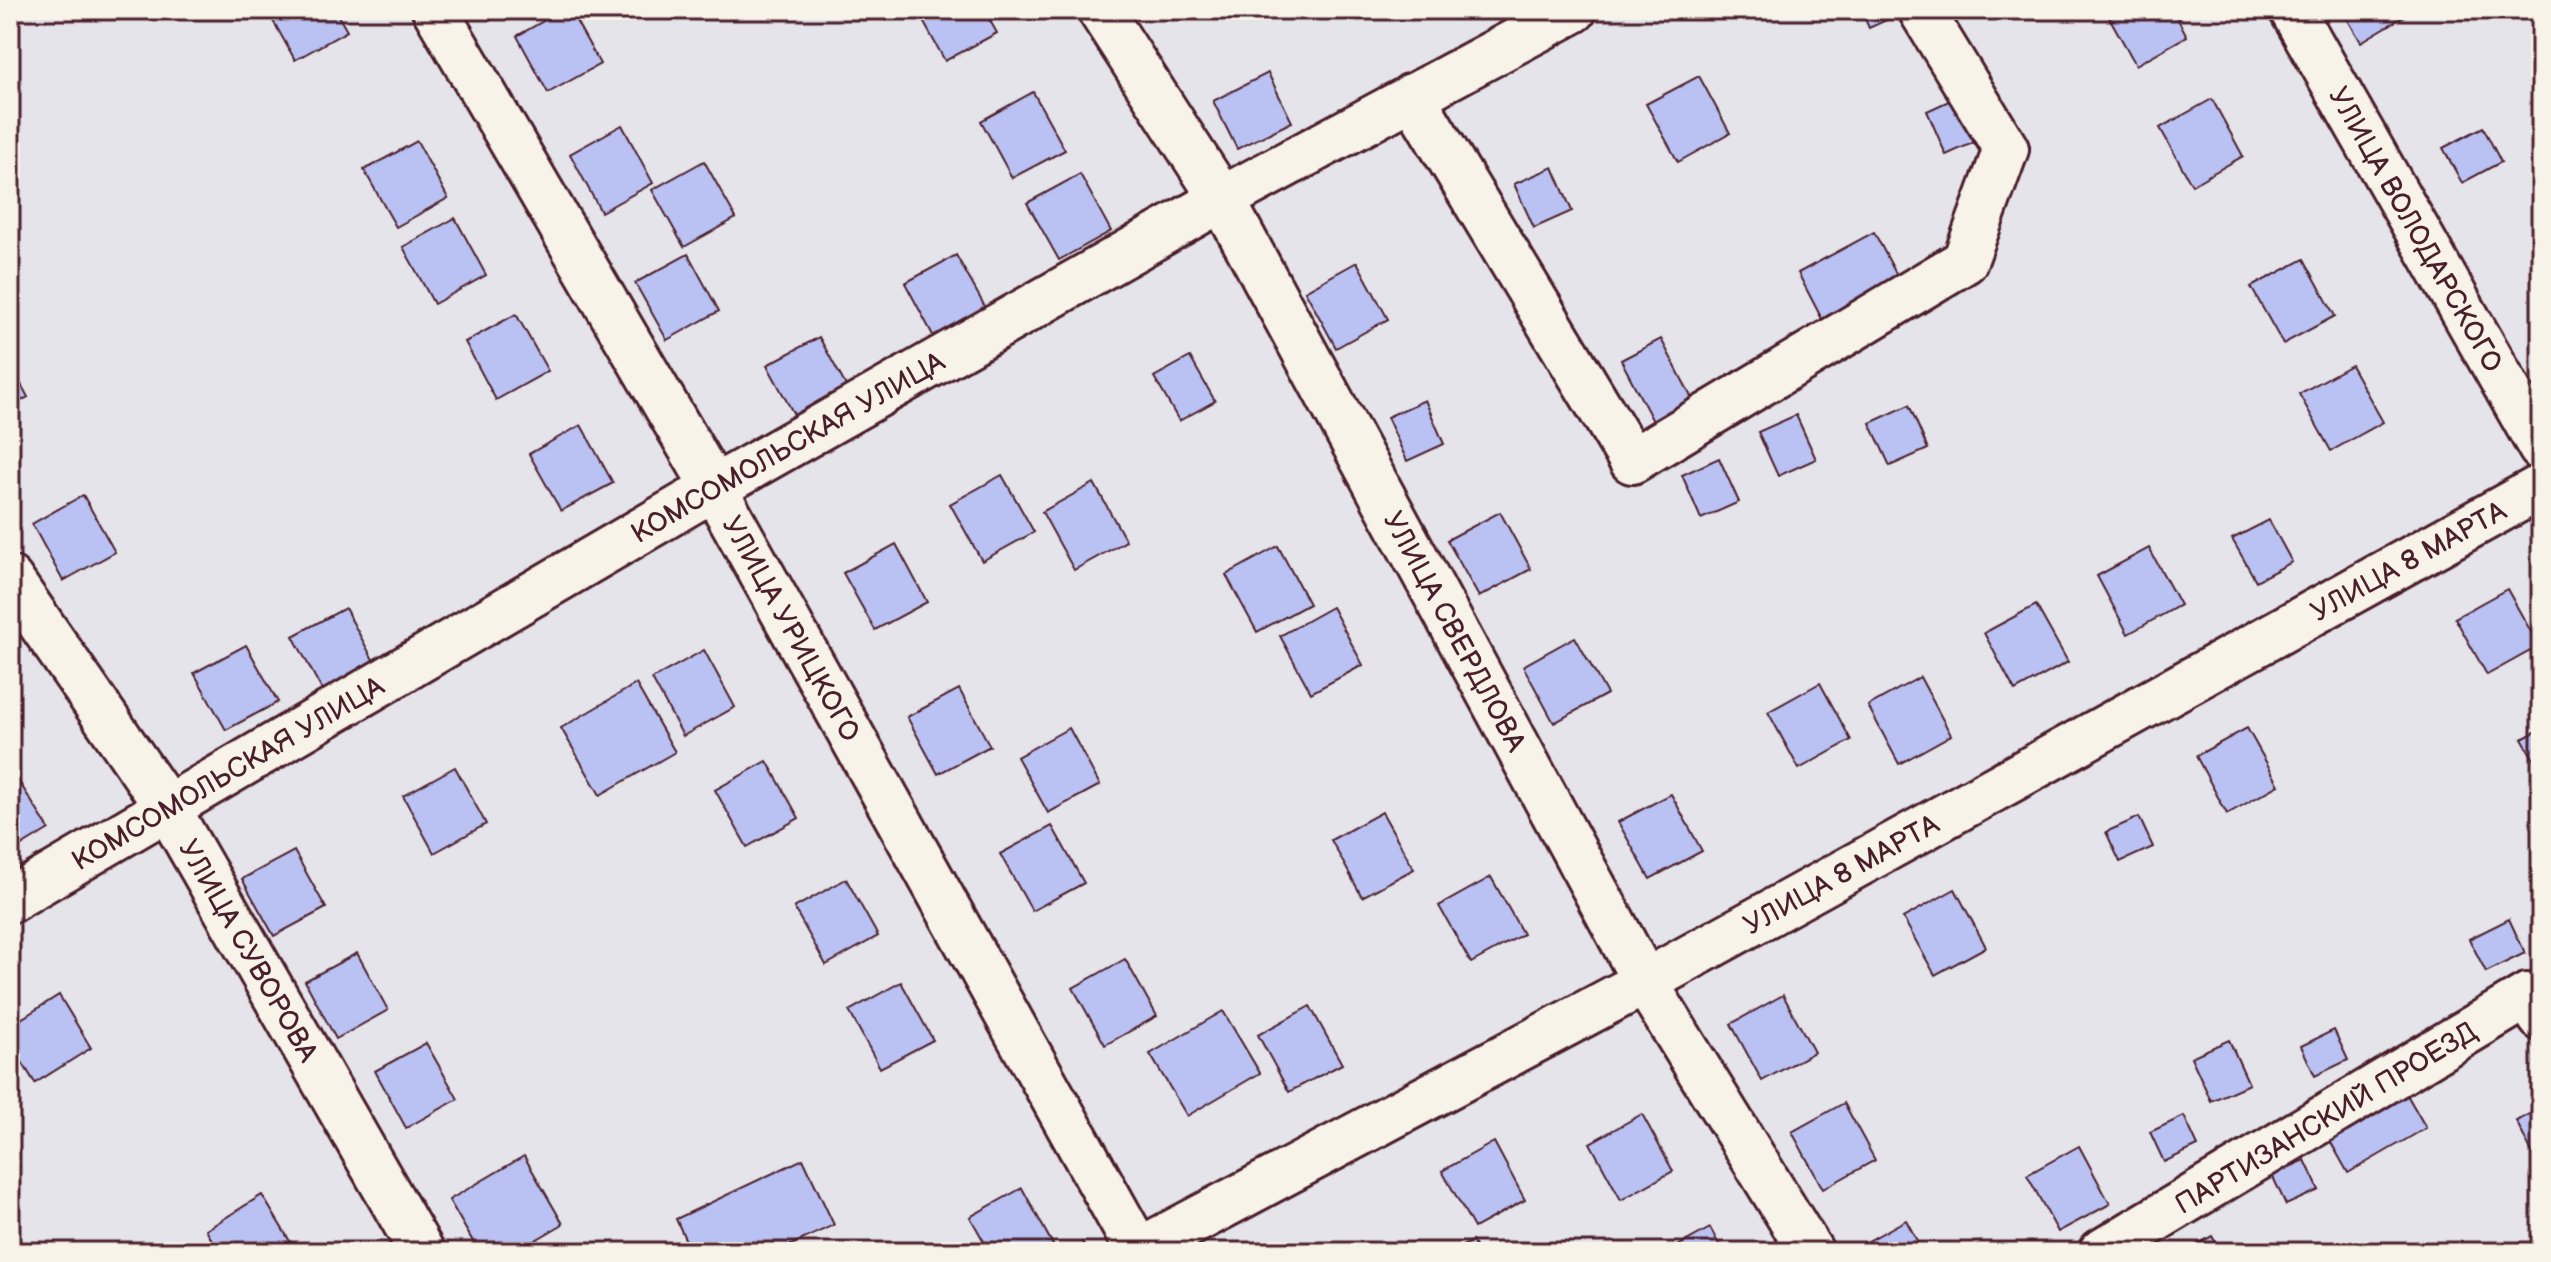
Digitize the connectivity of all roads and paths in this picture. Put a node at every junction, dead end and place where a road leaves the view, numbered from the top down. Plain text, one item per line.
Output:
1 (435, 10) edge
2 (1100, 10) edge
3 (1574, 10) edge
4 (1921, 10) edge
5 (2292, 10) edge
6 (1412, 96) junction
7 (1222, 199) junction
8 (2541, 448) edge
9 (2541, 487) edge
10 (714, 488) junction
11 (10, 579) edge
12 (167, 807) junction
13 (10, 900) edge
14 (1645, 982) junction
15 (2541, 1018) edge
16 (1138, 1251) edge
17 (422, 1252) edge
18 (1811, 1252) edge
19 (2101, 1252) edge

1 - 10 street, УЛИЦА УРИЦКОГО
2 - 7 street, УЛИЦА СВЕРДЛОВА
3 - 6 street, КОМСОМОЛЬСКАЯ УЛИЦА
4 - 6 street
5 - 8 street, УЛИЦА ВОЛОДАРСКОГО
6 - 7 street, КОМСОМОЛЬСКАЯ УЛИЦА
7 - 10 street, КОМСОМОЛЬСКАЯ УЛИЦА
7 - 14 street, УЛИЦА СВЕРДЛОВА
9 - 14 street, УЛИЦА 8 МАРТА
10 - 12 street, КОМСОМОЛЬСКАЯ УЛИЦА
10 - 16 street, УЛИЦА УРИЦКОГО
11 - 12 street, УЛИЦА СУВОРОВА
12 - 13 street, КОМСОМОЛЬСКАЯ УЛИЦА
12 - 17 street, УЛИЦА СУВОРОВА
14 - 16 street, УЛИЦА 8 МАРТА
14 - 18 street, УЛИЦА СВЕРДЛОВА
15 - 19 street, ПАРТИЗАНСКИЙ ПРОЕЗД

